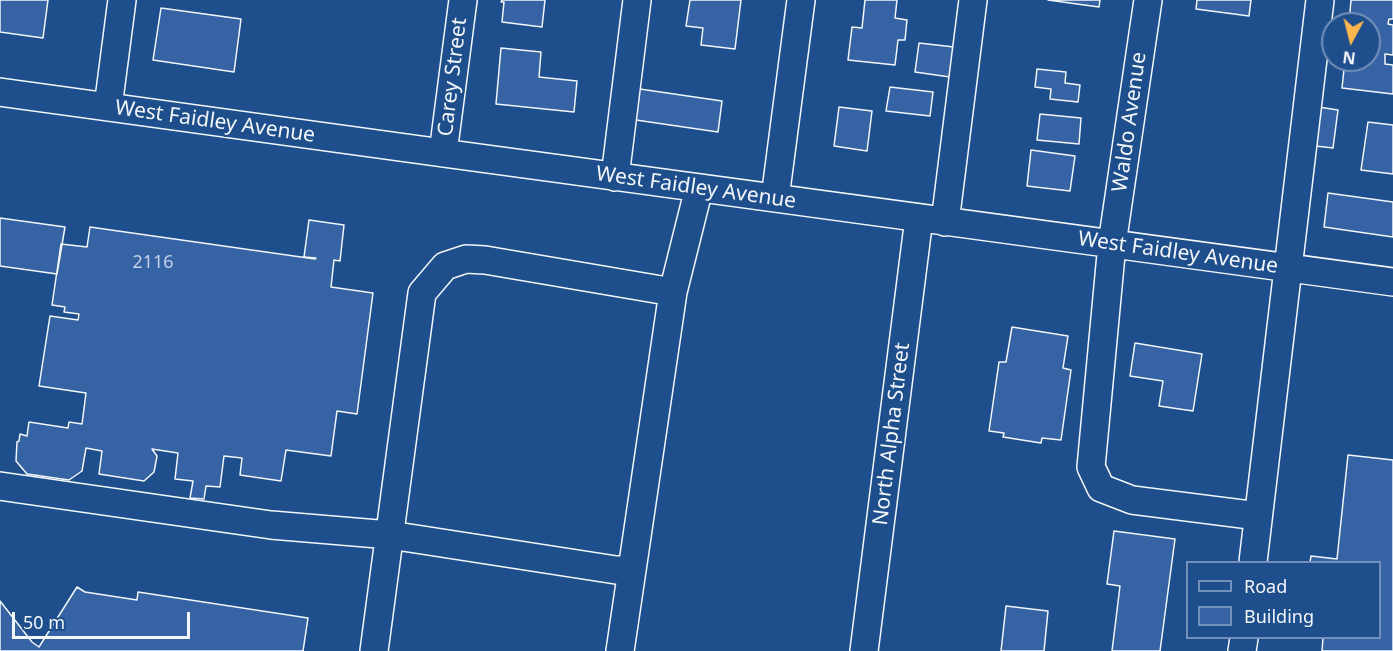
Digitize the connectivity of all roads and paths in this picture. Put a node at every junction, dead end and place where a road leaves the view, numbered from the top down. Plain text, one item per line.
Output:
1 (122, 0) edge
2 (463, 0) edge
3 (637, 0) edge
4 (801, 0) edge
5 (973, 0) edge
6 (1148, 0) edge
7 (1320, 0) edge
8 (0, 92) edge
9 (108, 107) junction
10 (443, 153) junction
11 (615, 177) junction
12 (699, 188) junction
13 (775, 198) junction
14 (932, 220) junction
15 (1112, 244) junction
16 (1288, 268) junction
17 (1393, 282) edge
18 (674, 292) junction
19 (0, 486) edge
20 (1258, 516) junction
21 (390, 535) junction
22 (1253, 561) edge
23 (632, 570) junction
24 (374, 651) edge
25 (620, 651) edge
26 (864, 651) edge

1 - 9 street
2 - 10 street, Carey Street
3 - 11 street
4 - 13 street
5 - 14 street, North Alpha Street
6 - 15 street, Waldo Avenue
7 - 16 street
8 - 9 street, West Faidley Avenue
9 - 10 street, West Faidley Avenue
10 - 11 street, West Faidley Avenue
11 - 12 street, West Faidley Avenue
12 - 13 street, West Faidley Avenue
12 - 18 street
13 - 14 street, West Faidley Avenue
14 - 15 street, West Faidley Avenue
14 - 26 street, North Alpha Street
15 - 16 street, West Faidley Avenue
15 - 20 street, Waldo Avenue
16 - 17 street, West Faidley Avenue
16 - 20 street
18 - 21 street
18 - 23 street
19 - 21 street
20 - 22 street
21 - 23 street
21 - 24 street
23 - 25 street

